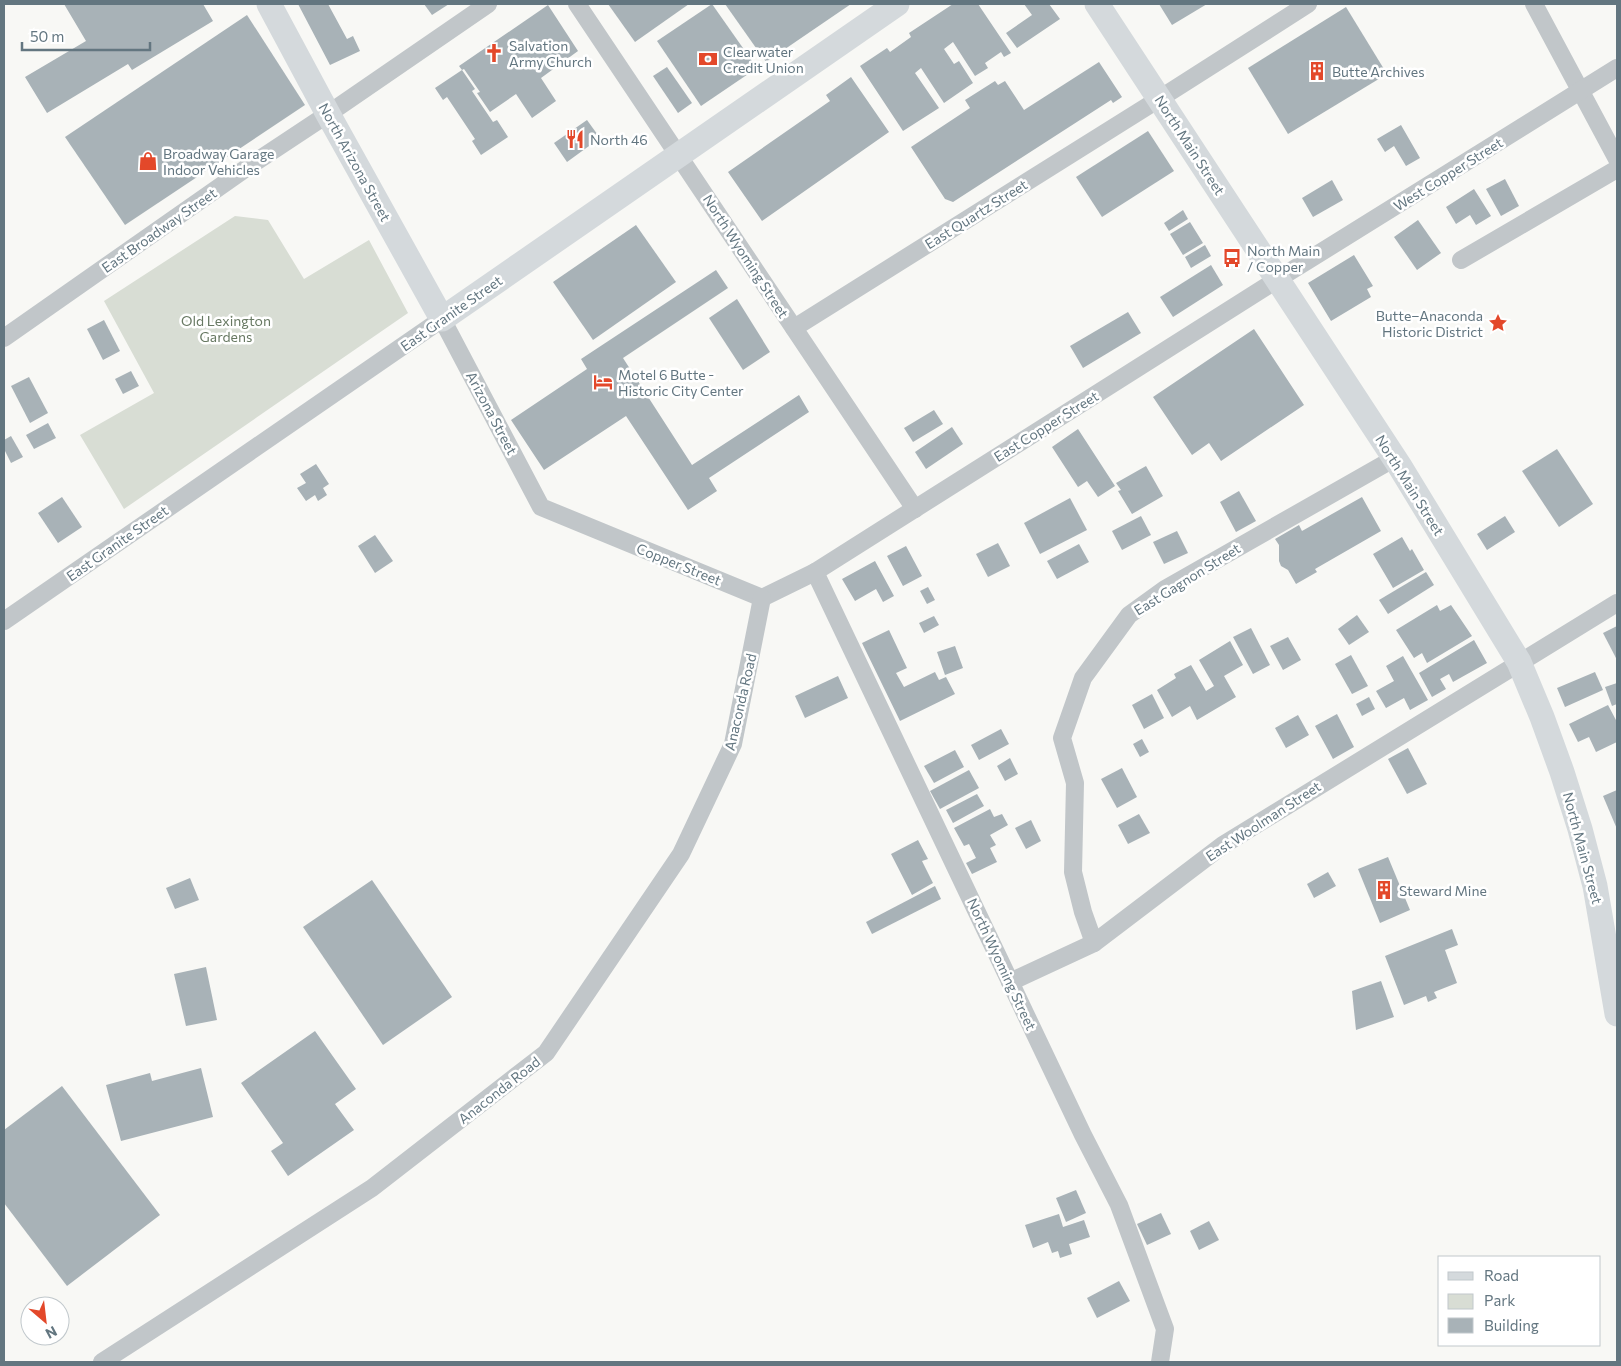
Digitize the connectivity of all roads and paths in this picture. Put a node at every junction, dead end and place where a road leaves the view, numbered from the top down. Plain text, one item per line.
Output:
1 (269, 4) edge
2 (488, 4) edge
3 (577, 4) edge
4 (897, 4) edge
5 (1097, 4) edge
6 (1308, 4) edge
7 (1534, 4) edge
8 (1617, 68) edge
9 (1580, 92) junction
10 (1159, 100) junction
11 (328, 114) junction
12 (679, 155) junction
13 (1617, 159) edge
14 (1617, 169) edge
15 (1461, 260) dead end
16 (1278, 279) junction
17 (442, 319) junction
18 (794, 328) junction
19 (4, 338) edge
20 (1395, 458) junction
21 (541, 507) joint
22 (916, 509) junction
23 (815, 572) junction
24 (762, 598) junction
25 (1617, 604) edge
26 (4, 621) edge
27 (1519, 662) junction
28 (1094, 943) junction
29 (1010, 982) junction
30 (1617, 1014) edge
31 (102, 1362) edge
32 (1160, 1362) edge

1 - 11 main road, North Arizona Street
2 - 11 street, East Broadway Street
3 - 12 street, North Wyoming Street
4 - 12 main road, East Granite Street
5 - 10 main road, North Main Street
6 - 10 street, East Quartz Street
7 - 9 street
8 - 9 street, West Copper Street
9 - 13 street
9 - 16 street, West Copper Street
10 - 16 main road, North Main Street
10 - 18 street, East Quartz Street
11 - 17 main road, North Arizona Street
11 - 19 street, East Broadway Street
12 - 17 main road, East Granite Street
12 - 18 street, North Wyoming Street
14 - 15 street
16 - 20 main road, North Main Street
16 - 22 street, East Copper Street
17 - 21 street, Arizona Street
17 - 26 street, East Granite Street
18 - 22 street, North Wyoming Street
20 - 27 main road, North Main Street
20 - 28 street, East Gagnon Street
21 - 24 street, Copper Street
22 - 23 street, East Copper Street
23 - 24 street
23 - 29 street, North Wyoming Street
24 - 31 street, Anaconda Road
25 - 27 street, East Woolman Street
27 - 28 street, East Woolman Street
27 - 30 main road, North Main Street
28 - 29 street, East Woolman Street
29 - 32 street, North Wyoming Street

